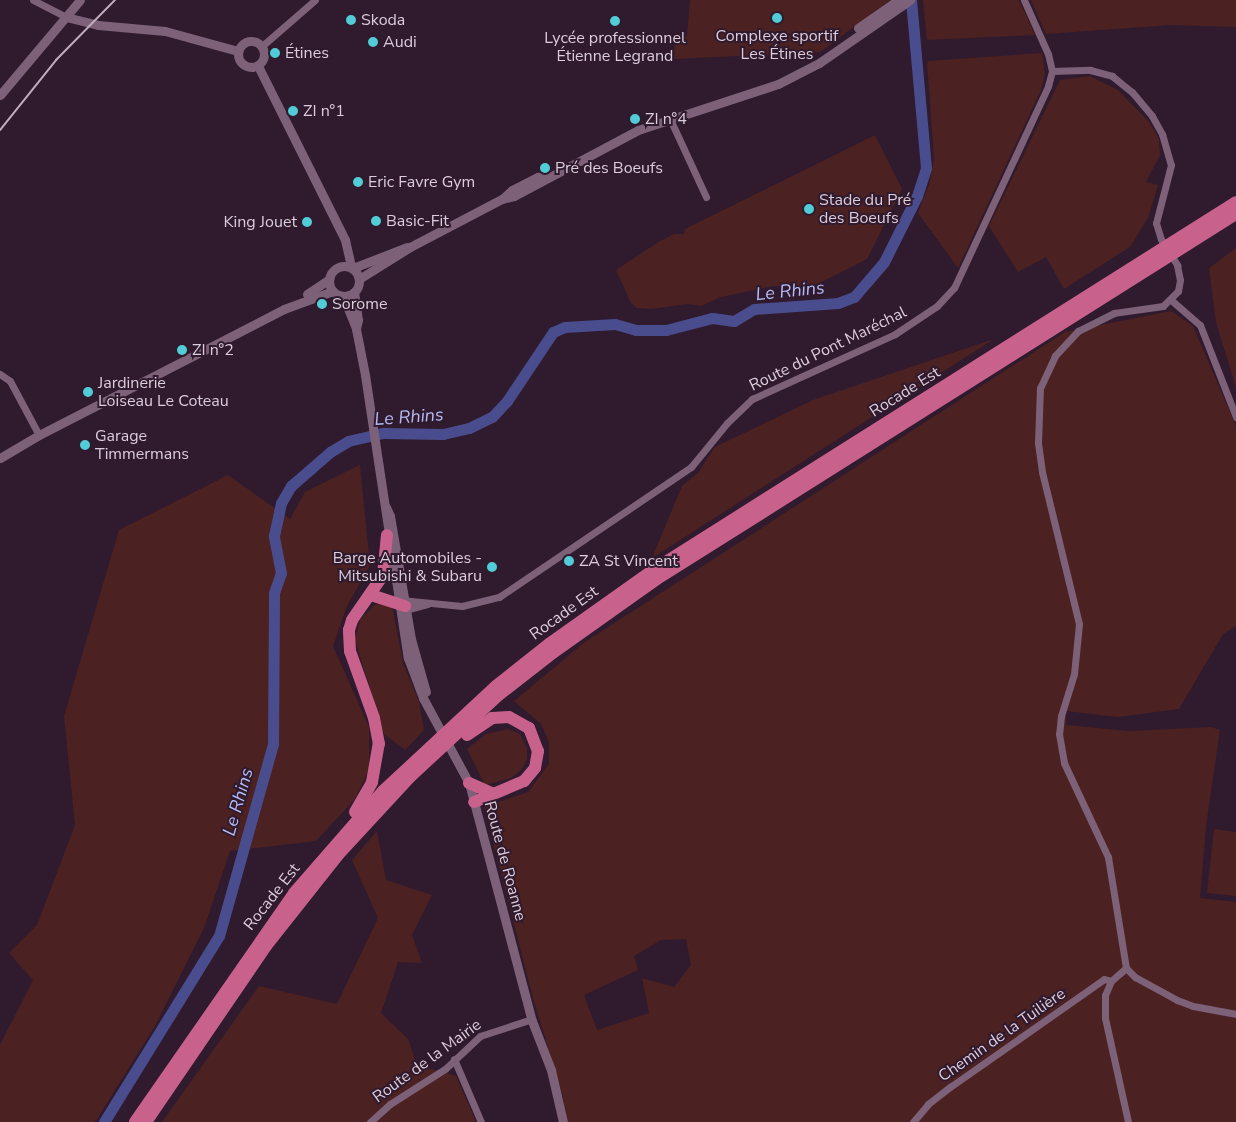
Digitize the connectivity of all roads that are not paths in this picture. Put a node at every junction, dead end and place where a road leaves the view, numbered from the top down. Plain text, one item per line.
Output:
1 (33, 0) edge
2 (80, 0) edge
3 (315, 0) edge
4 (910, 0) edge
5 (1024, 0) edge
6 (896, 4) edge
7 (66, 17) junction
8 (262, 46) junction
9 (238, 51) junction
10 (258, 66) junction
11 (1052, 71) junction
12 (0, 95) edge
13 (670, 119) junction
14 (706, 197) dead end
15 (1236, 202) edge
16 (1236, 214) edge
17 (339, 228) junction
18 (1197, 232) junction
19 (410, 247) junction
20 (338, 267) junction
21 (352, 267) junction
22 (1141, 268) junction
23 (359, 279) junction
24 (328, 280) junction
25 (333, 291) junction
26 (354, 292) junction
27 (344, 296) junction
28 (1171, 300) junction
29 (284, 309) junction
30 (356, 329) junction
31 (0, 374) edge
32 (1236, 417) edge
33 (39, 435) junction
34 (0, 458) edge
35 (385, 505) junction
36 (387, 535) junction
37 (371, 595) junction
38 (402, 604) junction
39 (427, 604) junction
40 (469, 783) junction
41 (396, 792) junction
42 (491, 793) junction
43 (474, 802) junction
44 (348, 828) junction
45 (1126, 968) junction
46 (1111, 981) junction
47 (1236, 1014) edge
48 (532, 1019) junction
49 (454, 1059) junction
50 (135, 1122) edge
51 (146, 1122) edge
52 (370, 1122) edge
53 (481, 1122) edge
54 (563, 1122) edge
55 (913, 1122) edge
56 (1128, 1122) edge

1 - 7 street
2 - 7 street
3 - 8 street
4 - 6 street
5 - 11 street
6 - 13 street
7 - 9 street
7 - 12 street
8 - 9 street
8 - 10 street
9 - 10 street
10 - 17 street
11 - 28 street
11 - 39 street, Route du Pont Maréchal
13 - 14 street
13 - 19 street
15 - 18 highway, Rocade Est
16 - 18 highway, Rocade Est
17 - 20 street
17 - 21 street
18 - 22 highway, Rocade Est
19 - 21 street
19 - 23 street
20 - 21 street
20 - 24 street
21 - 23 street
22 - 41 highway, Rocade Est
22 - 44 highway, Rocade Est
23 - 26 street
24 - 25 street
24 - 29 street
25 - 27 street
25 - 29 street
26 - 27 street
26 - 30 street
27 - 30 street
28 - 32 street
28 - 45 street
29 - 33 street
30 - 35 street
31 - 33 street
33 - 34 street
35 - 36 street
35 - 38 street
36 - 37 highway
36 - 38 street
37 - 38 highway
37 - 44 highway
38 - 39 street, Route du Pont Maréchal
38 - 39 street, Route du Pont Maréchal
38 - 40 street, Route de Roanne
40 - 42 highway
40 - 43 street, Route de Roanne
41 - 42 highway
41 - 51 highway, Rocade Est
42 - 43 highway
43 - 48 street, Route de Roanne
44 - 50 highway, Rocade Est
45 - 46 street
45 - 47 street
46 - 55 street, Chemin de la Tuilière
46 - 56 street
48 - 49 street, Route de la Mairie
48 - 54 street, Route de Roanne
49 - 52 street, Route de la Mairie
49 - 53 street

